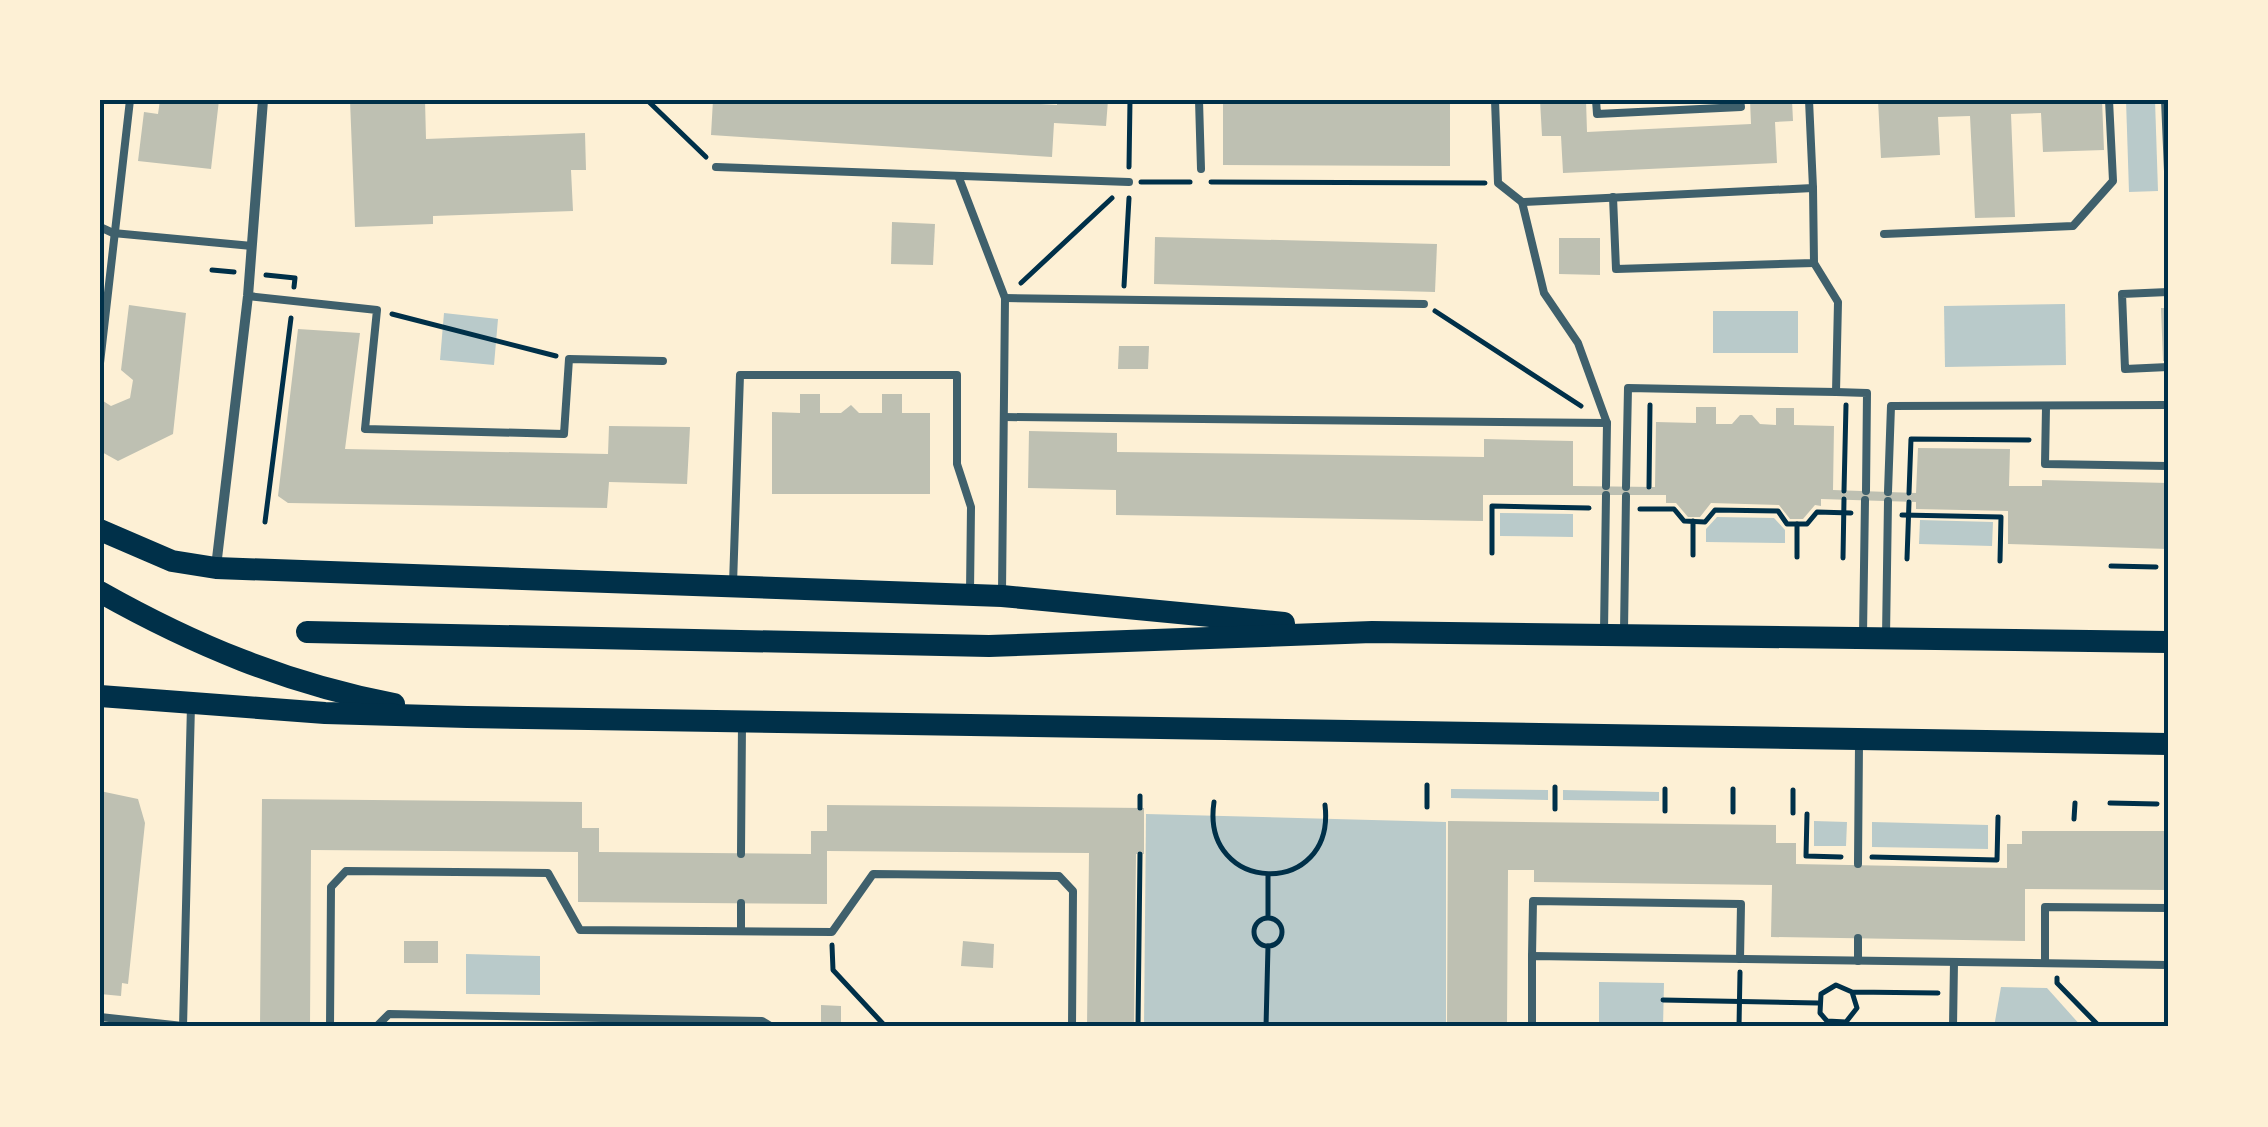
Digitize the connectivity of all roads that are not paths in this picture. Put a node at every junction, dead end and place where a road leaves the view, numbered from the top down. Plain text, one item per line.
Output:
1 (130, 100) edge
2 (262, 100) edge
3 (1199, 100) edge
4 (1495, 100) edge
5 (1596, 100) edge
6 (1740, 100) edge
7 (1809, 100) edge
8 (2110, 100) edge
9 (2165, 100) edge
10 (716, 166) road end
11 (1202, 169) dead end
12 (2168, 171) edge
13 (960, 178) junction
14 (1130, 182) road end
15 (1813, 188) junction
16 (1613, 197) junction
17 (1522, 202) junction
18 (100, 227) edge
19 (113, 233) junction
20 (1884, 234) dead end
21 (252, 246) junction
22 (1814, 263) junction
23 (2168, 292) edge
24 (248, 296) junction
25 (1005, 298) junction
26 (1424, 304) road end
27 (663, 361) dead end
28 (100, 363) edge
29 (2168, 368) edge
30 (1841, 392) junction
31 (2168, 406) edge
32 (2046, 407) junction
33 (1004, 417) junction
34 (1607, 423) junction
35 (2168, 466) edge
36 (100, 530) edge
37 (216, 568) junction
38 (732, 588) junction
39 (100, 592) edge
40 (970, 595) junction
41 (1002, 596) junction
42 (307, 632) dead end
43 (1372, 632) junction
44 (1614, 636) junction
45 (1875, 640) junction
46 (2168, 642) edge
47 (100, 696) edge
48 (192, 705) junction
49 (467, 717) junction
50 (742, 723) junction
51 (1859, 740) junction
52 (2168, 744) edge
53 (741, 854) dead end
54 (1860, 861) road end
55 (741, 904) dead end
56 (2168, 908) edge
57 (741, 931) junction
58 (1858, 938) dead end
59 (1532, 956) junction
60 (1740, 959) junction
61 (1858, 961) junction
62 (1954, 962) junction
63 (2045, 963) junction
64 (2168, 965) edge
65 (100, 1017) edge
66 (183, 1026) edge
67 (330, 1027) edge
68 (376, 1027) edge
69 (772, 1027) edge
70 (1072, 1027) edge
71 (1532, 1027) edge
72 (1953, 1027) edge

1 - 19 lane
2 - 21 street
3 - 11 lane
4 - 17 lane
5 - 6 lane
7 - 15 lane
8 - 20 lane
9 - 12 lane
10 - 13 lane
13 - 14 lane
13 - 25 lane
15 - 16 lane
15 - 22 lane
16 - 17 lane
16 - 22 lane
17 - 34 lane
18 - 19 lane
19 - 21 lane
19 - 28 lane
21 - 24 street
22 - 30 lane
23 - 29 lane
24 - 27 lane
24 - 37 street
25 - 26 lane
25 - 33 lane
30 - 44 lane
30 - 45 lane
31 - 32 lane
32 - 35 lane
32 - 45 lane
33 - 34 lane
33 - 41 lane
34 - 44 lane
36 - 37 main road
37 - 38 main road
38 - 40 main road
38 - 40 lane
39 - 49 main road
40 - 41 main road
41 - 43 main road
42 - 43 main road
43 - 44 main road
44 - 45 main road
45 - 46 main road
47 - 48 main road
48 - 49 main road
48 - 66 lane
49 - 50 main road
50 - 51 main road
50 - 53 lane
51 - 52 main road
51 - 54 lane
55 - 57 lane
56 - 63 lane
57 - 67 lane
57 - 70 lane
58 - 61 lane
59 - 60 lane
59 - 60 lane
59 - 71 lane
60 - 61 lane
61 - 62 lane
62 - 63 lane
62 - 72 lane
63 - 64 lane
65 - 66 lane
68 - 69 lane

